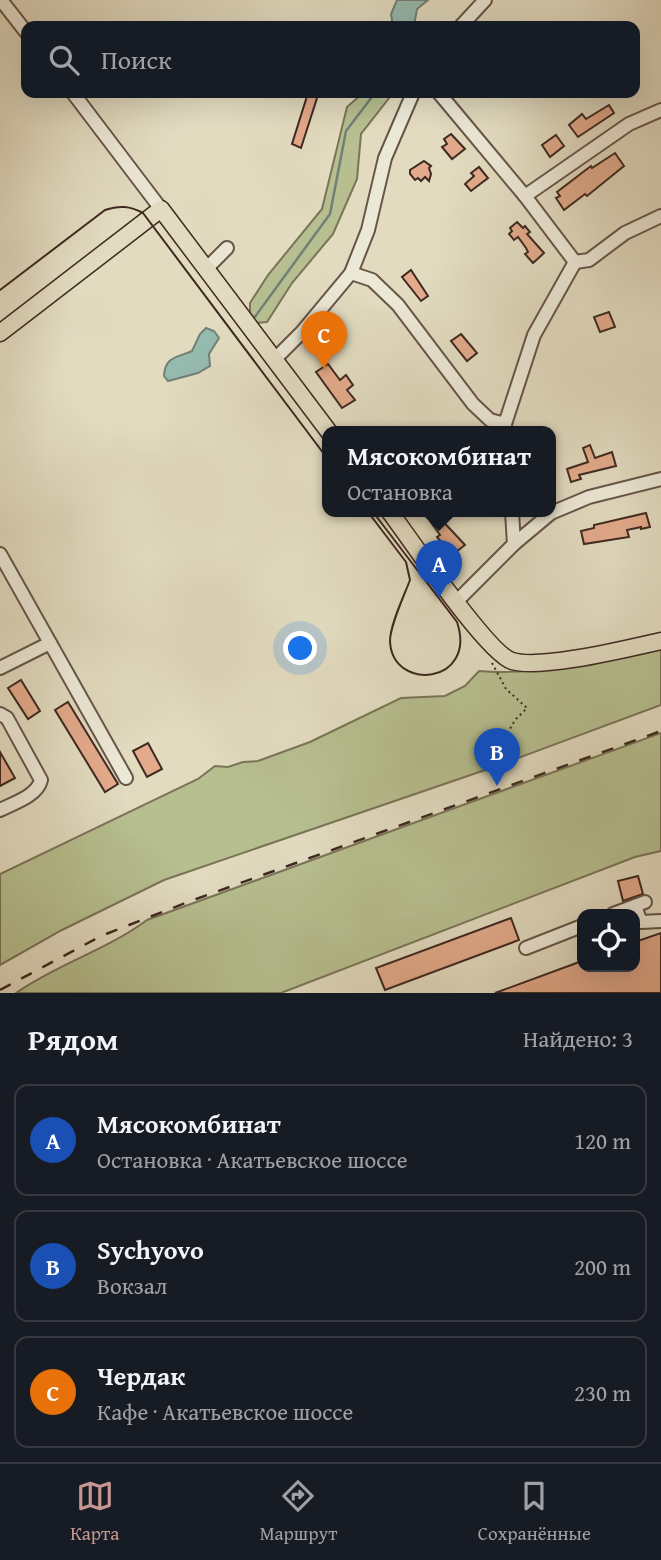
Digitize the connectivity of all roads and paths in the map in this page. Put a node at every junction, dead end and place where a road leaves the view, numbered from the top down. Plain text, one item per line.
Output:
1 (1, 0) edge
2 (485, 0) edge
3 (466, 21) edge
4 (21, 26) edge
5 (76, 98) edge
6 (411, 98) edge
7 (443, 98) edge
8 (661, 110) edge
9 (524, 196) junction
10 (161, 209) junction
11 (661, 216) edge
12 (227, 248) dead end
13 (575, 262) junction
14 (206, 269) junction
15 (351, 273) junction
16 (0, 333) edge
17 (275, 359) junction
18 (325, 426) edge
19 (501, 426) edge
20 (506, 426) edge
21 (661, 478) edge
22 (556, 511) edge
23 (394, 517) edge
24 (512, 517) edge
25 (546, 517) edge
26 (514, 544) junction
27 (0, 554) edge
28 (457, 601) junction
29 (661, 641) edge
30 (50, 643) junction
31 (491, 662) dead end
32 (0, 668) edge
33 (0, 714) edge
34 (126, 778) dead end
35 (501, 781) dead end
36 (0, 810) edge
37 (626, 909) edge
38 (661, 922) edge
39 (577, 928) edge
40 (526, 948) dead end

1 - 4 street
2 - 3 street
5 - 10 street
6 - 15 street
7 - 9 street
8 - 9 street
9 - 13 street
10 - 14 main road
10 - 16 main road
11 - 13 street
12 - 14 street
13 - 20 street
14 - 17 main road
15 - 17 street
15 - 19 street
17 - 18 main road
21 - 22 street
23 - 28 main road
24 - 26 street
25 - 26 street
26 - 28 street
27 - 30 street
28 - 29 main road
30 - 32 street
30 - 34 street
31 - 35 path
33 - 36 street
37 - 38 street
39 - 40 street

